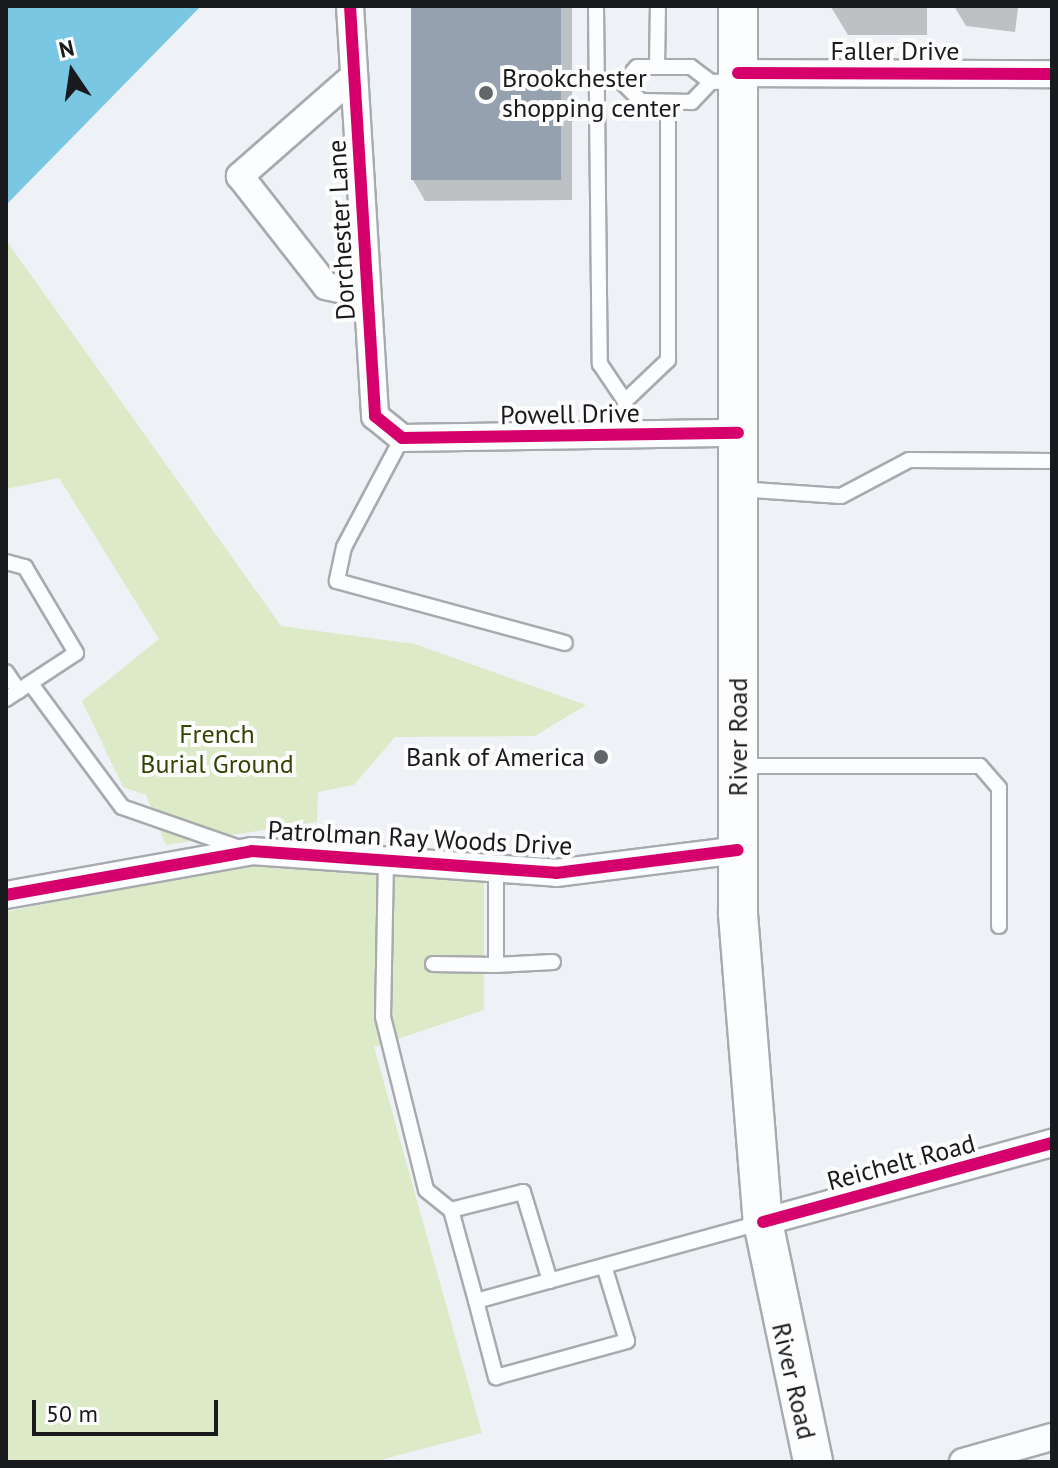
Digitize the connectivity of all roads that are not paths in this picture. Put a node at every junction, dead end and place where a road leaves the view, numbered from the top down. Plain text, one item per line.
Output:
1 (350, 6) edge
2 (596, 6) edge
3 (658, 6) edge
4 (738, 6) edge
5 (657, 67) junction
6 (1052, 74) edge
7 (354, 76) junction
8 (729, 79) junction
9 (623, 83) junction
10 (597, 85) junction
11 (668, 102) junction
12 (366, 295) junction
13 (625, 401) junction
14 (738, 433) junction
15 (626, 434) junction
16 (402, 438) junction
17 (1052, 461) edge
18 (738, 489) junction
19 (6, 562) edge
20 (565, 643) dead end
21 (6, 672) edge
22 (19, 691) edge
23 (738, 766) junction
24 (738, 850) junction
25 (252, 851) junction
26 (386, 861) junction
27 (496, 869) junction
28 (6, 895) edge
29 (999, 926) dead end
30 (553, 962) dead end
31 (433, 964) dead end
32 (496, 965) junction
33 (1052, 1143) edge
34 (451, 1210) junction
35 (763, 1222) junction
36 (604, 1266) junction
37 (550, 1281) junction
38 (476, 1301) junction
39 (1052, 1437) edge
40 (813, 1462) edge
41 (963, 1462) edge

1 - 7 street, Dorchester Lane
2 - 10 lane
3 - 5 lane
4 - 8 main road, River Road
5 - 8 lane
5 - 9 lane
6 - 8 street, Faller Drive
7 - 12 street, Dorchester Lane
7 - 12 street
8 - 11 lane
8 - 14 main road, River Road
9 - 10 lane
9 - 11 lane
10 - 13 lane
11 - 13 lane
12 - 16 street, Dorchester Lane
13 - 15 lane
14 - 15 street, Powell Drive
14 - 18 main road, River Road
15 - 16 street, Powell Drive
16 - 20 lane
17 - 18 lane
18 - 23 main road, River Road
19 - 22 lane
21 - 22 lane
22 - 25 lane
23 - 24 main road, River Road
23 - 29 lane
24 - 27 street, Patrolman Ray Woods Drive
24 - 35 main road, River Road
25 - 26 street, Patrolman Ray Woods Drive
25 - 28 street, Patrolman Ray Woods Drive
26 - 27 street, Patrolman Ray Woods Drive
26 - 34 lane
27 - 32 lane
30 - 32 lane
31 - 32 lane
33 - 35 street, Reichelt Road
34 - 37 lane
34 - 38 lane
35 - 36 lane
35 - 40 main road, River Road
36 - 37 lane
36 - 38 lane
37 - 38 lane
39 - 41 street

